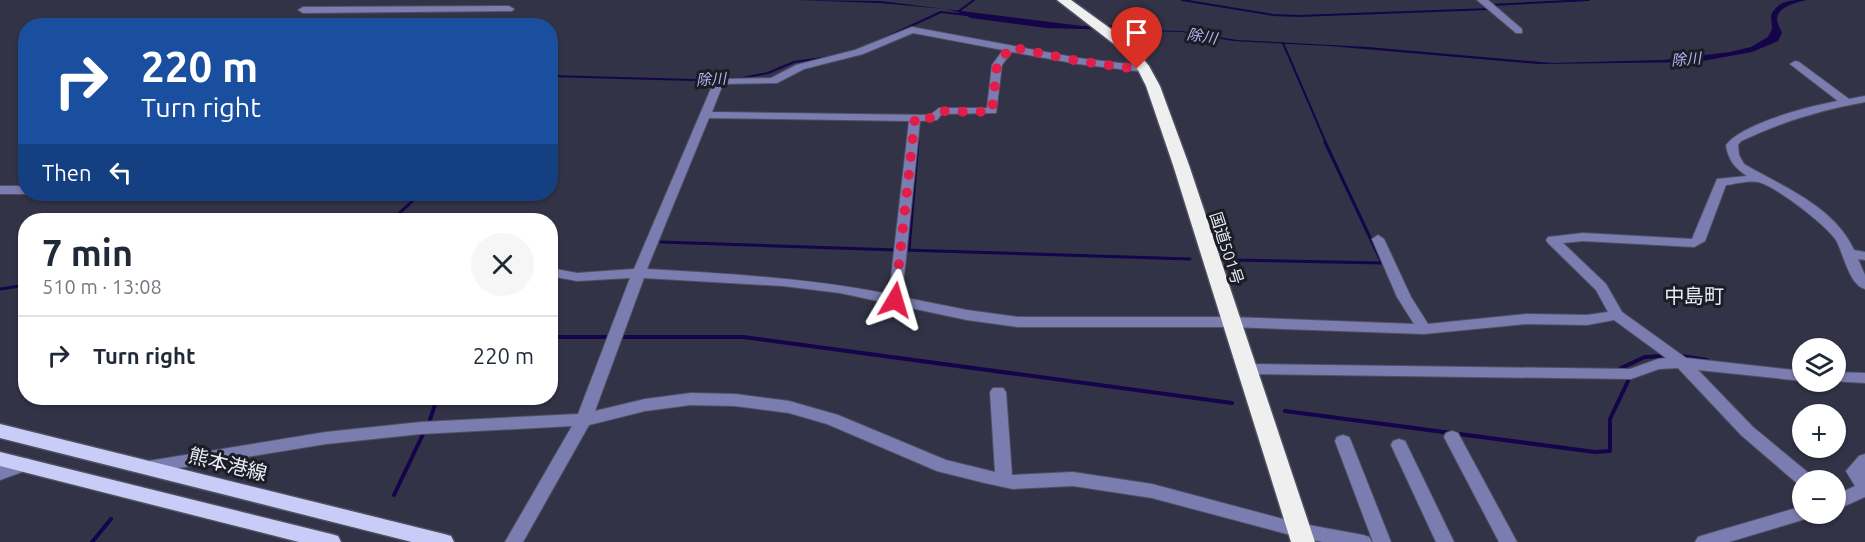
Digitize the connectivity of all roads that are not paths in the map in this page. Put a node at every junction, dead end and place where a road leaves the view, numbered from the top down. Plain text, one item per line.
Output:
1 (1063, 0) edge
2 (1482, 0) edge
3 (509, 9) dead end
4 (303, 10) dead end
5 (1519, 31) dead end
6 (1011, 47) junction
7 (1795, 64) dead end
8 (1144, 69) junction
9 (1865, 99) edge
10 (1847, 102) junction
11 (705, 115) junction
12 (915, 118) junction
13 (1759, 178) junction
14 (0, 190) edge
15 (18, 190) edge
16 (1378, 239) dead end
17 (1847, 254) junction
18 (1865, 256) edge
19 (558, 273) edge
20 (639, 273) junction
21 (1865, 285) edge
22 (895, 300) junction
23 (1617, 315) junction
24 (1230, 322) junction
25 (1424, 329) junction
26 (1682, 363) junction
27 (1247, 369) junction
28 (1792, 375) edge
29 (1846, 377) edge
30 (1865, 378) edge
31 (998, 392) dead end
32 (584, 420) junction
33 (0, 431) edge
34 (1452, 437) dead end
35 (1343, 441) dead end
36 (1399, 445) dead end
37 (0, 459) edge
38 (1865, 460) edge
39 (24, 464) junction
40 (148, 466) junction
41 (1793, 470) edge
42 (0, 473) edge
43 (1004, 480) junction
44 (1865, 488) edge
45 (1846, 498) edge
46 (1792, 516) edge
47 (1301, 536) edge
48 (332, 542) edge
49 (444, 542) edge
50 (514, 542) edge
51 (1363, 542) edge
52 (1382, 542) edge
53 (1445, 542) edge
54 (1508, 542) edge
55 (1704, 542) edge

1 - 8 highway, 国道501号
2 - 5 street
3 - 4 street
6 - 8 street
6 - 11 street
6 - 12 street
7 - 10 street
8 - 24 highway, 国道501号
9 - 10 street
10 - 13 street
11 - 12 street
11 - 20 street
12 - 22 street
13 - 17 street
13 - 23 street
14 - 15 street
16 - 25 street
17 - 18 street
17 - 21 street
19 - 20 street
20 - 22 street
20 - 32 street
22 - 24 street
23 - 25 street
23 - 26 street
24 - 25 street
24 - 27 highway, 国道501号
26 - 27 street
26 - 28 street
26 - 41 street
27 - 47 highway, 国道501号
29 - 30 street
31 - 43 street
32 - 40 street
32 - 43 street
32 - 50 street
33 - 40 main road, 熊本港線
34 - 54 street
35 - 52 street
36 - 53 street
37 - 39 main road
38 - 44 street
39 - 42 street
39 - 48 main road
40 - 49 main road, 熊本港線
43 - 47 street
44 - 45 street
46 - 55 street
47 - 51 street

